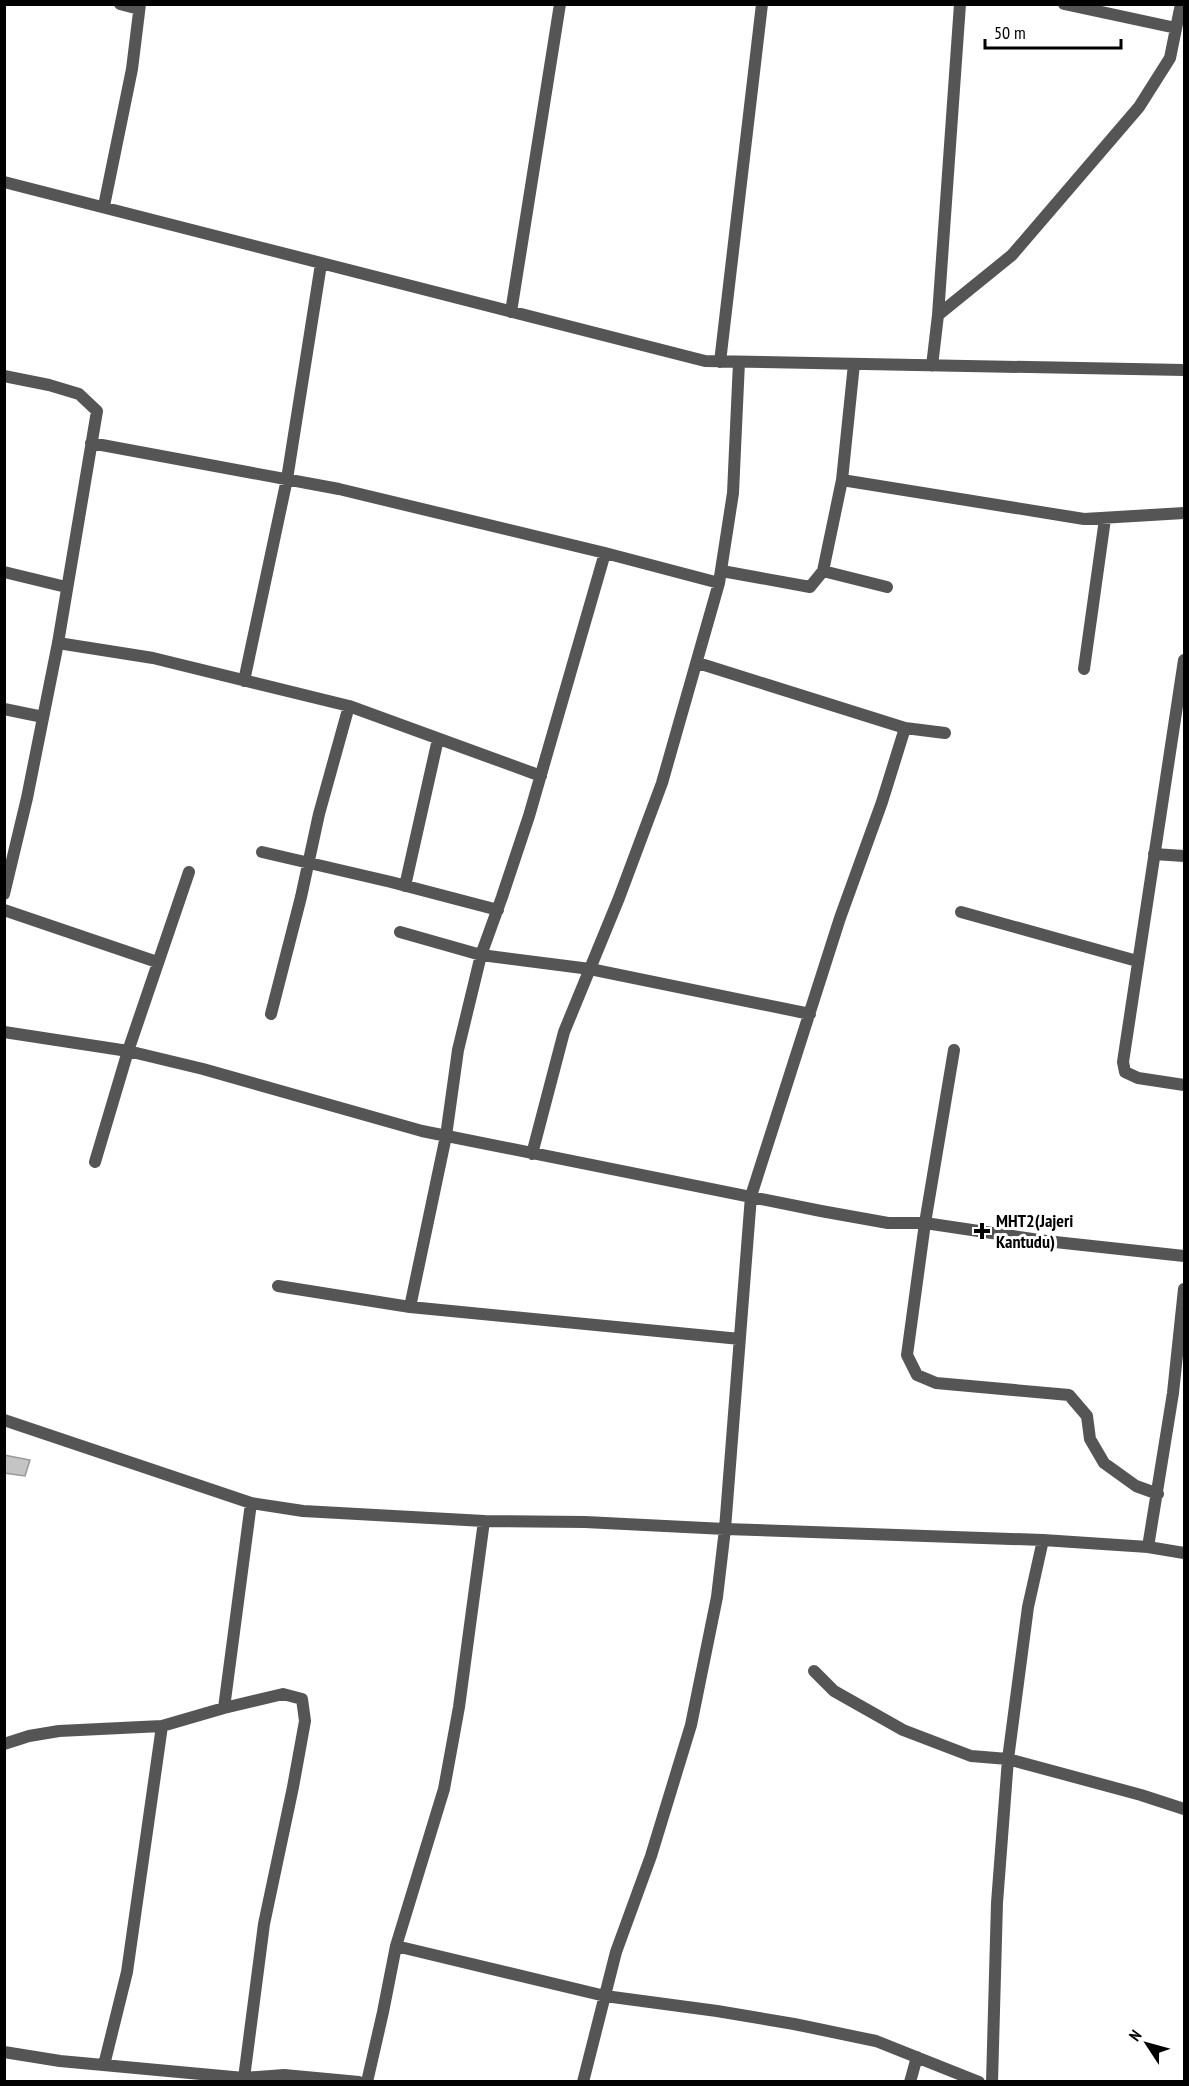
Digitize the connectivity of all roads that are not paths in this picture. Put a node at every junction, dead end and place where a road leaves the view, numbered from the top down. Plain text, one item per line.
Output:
1 (120, 4) edge
2 (560, 4) edge
3 (762, 4) edge
4 (960, 4) edge
5 (1065, 4) edge
6 (1181, 4) edge
7 (140, 7) edge
8 (1176, 28) junction
9 (4, 182) edge
10 (104, 206) junction
11 (321, 264) junction
12 (511, 312) junction
13 (938, 315) junction
14 (720, 362) junction
15 (739, 362) junction
16 (854, 364) junction
17 (932, 366) junction
18 (1185, 370) edge
19 (4, 376) edge
20 (91, 443) junction
21 (286, 479) junction
22 (842, 480) junction
23 (1185, 513) edge
24 (1105, 519) junction
25 (605, 553) junction
26 (823, 571) junction
27 (4, 572) edge
28 (720, 577) junction
29 (66, 587) junction
30 (887, 587) dead end
31 (58, 643) junction
32 (1185, 660) edge
33 (698, 663) junction
34 (1084, 669) dead end
35 (244, 681) junction
36 (349, 706) junction
37 (4, 709) edge
38 (43, 717) junction
39 (905, 728) junction
40 (945, 733) dead end
41 (438, 739) junction
42 (541, 776) junction
43 (262, 852) dead end
44 (1154, 854) junction
45 (1185, 856) edge
46 (308, 863) junction
47 (189, 872) dead end
48 (405, 885) junction
49 (4, 894) edge
50 (4, 910) edge
51 (498, 910) junction
52 (961, 912) dead end
53 (400, 932) dead end
54 (481, 955) junction
55 (1137, 961) junction
56 (157, 962) junction
57 (590, 969) junction
58 (271, 1014) dead end
59 (810, 1014) junction
60 (4, 1032) edge
61 (954, 1050) dead end
62 (128, 1051) junction
63 (1185, 1085) edge
64 (446, 1136) junction
65 (532, 1154) junction
66 (95, 1162) dead end
67 (751, 1196) junction
68 (925, 1223) junction
69 (1185, 1256) edge
70 (278, 1286) dead end
71 (1185, 1289) edge
72 (410, 1307) junction
73 (740, 1339) junction
74 (4, 1420) edge
75 (1158, 1494) junction
76 (250, 1503) junction
77 (484, 1521) junction
78 (725, 1529) junction
79 (1043, 1540) junction
80 (1148, 1547) junction
81 (1185, 1553) edge
82 (814, 1671) dead end
83 (224, 1708) junction
84 (162, 1726) junction
85 (4, 1744) edge
86 (1008, 1760) junction
87 (1185, 1809) edge
88 (396, 1946) junction
89 (605, 1996) junction
90 (4, 2052) edge
91 (916, 2056) junction
92 (104, 2065) junction
93 (244, 2078) junction
94 (359, 2082) edge
95 (368, 2082) edge
96 (583, 2082) edge
97 (910, 2082) edge
98 (979, 2082) edge
99 (992, 2082) edge

1 - 7 street
2 - 12 street
3 - 14 street
4 - 13 street
5 - 8 street
6 - 8 street
7 - 10 street
8 - 13 street
9 - 10 street
10 - 11 street
11 - 12 street
11 - 21 street
12 - 14 street
13 - 17 street
14 - 15 street
15 - 16 street
15 - 28 street
16 - 17 street
16 - 22 street
17 - 18 street
19 - 20 street
20 - 21 street
20 - 29 street
21 - 25 street
21 - 35 street
22 - 24 street
22 - 26 street
23 - 24 street
24 - 34 street
25 - 28 street
25 - 42 street
26 - 28 street
26 - 30 street
27 - 29 street
28 - 33 street
29 - 31 street
31 - 35 street
31 - 38 street
32 - 44 street
33 - 39 street
33 - 57 street
35 - 36 street
36 - 41 street
36 - 46 street
37 - 38 street
38 - 49 street
39 - 40 street
39 - 59 street
41 - 42 street
41 - 48 street
42 - 51 street
43 - 46 street
44 - 45 street
44 - 55 street
46 - 48 street
46 - 58 street
47 - 56 street
48 - 51 street
50 - 56 street
51 - 54 street
52 - 55 street
53 - 54 street
54 - 57 street
54 - 64 street
55 - 63 street
56 - 62 street
57 - 59 street
57 - 65 street
59 - 67 street
60 - 62 street
61 - 68 street
62 - 64 street
62 - 66 street
64 - 65 street
64 - 72 street
65 - 67 street
67 - 68 street
67 - 73 street
68 - 69 street
68 - 75 street
70 - 72 street
71 - 75 street
72 - 73 street
73 - 78 street
74 - 76 street
75 - 80 street
76 - 77 street
76 - 83 street
77 - 78 street
77 - 88 street
78 - 79 street
78 - 89 street
79 - 80 street
79 - 86 street
80 - 81 street
82 - 86 street
83 - 84 street
83 - 93 street
84 - 85 street
84 - 92 street
86 - 87 street
86 - 99 street
88 - 89 street
88 - 95 street
89 - 91 street
89 - 96 street
90 - 92 street
91 - 97 street
91 - 98 street
92 - 93 street
93 - 94 street

